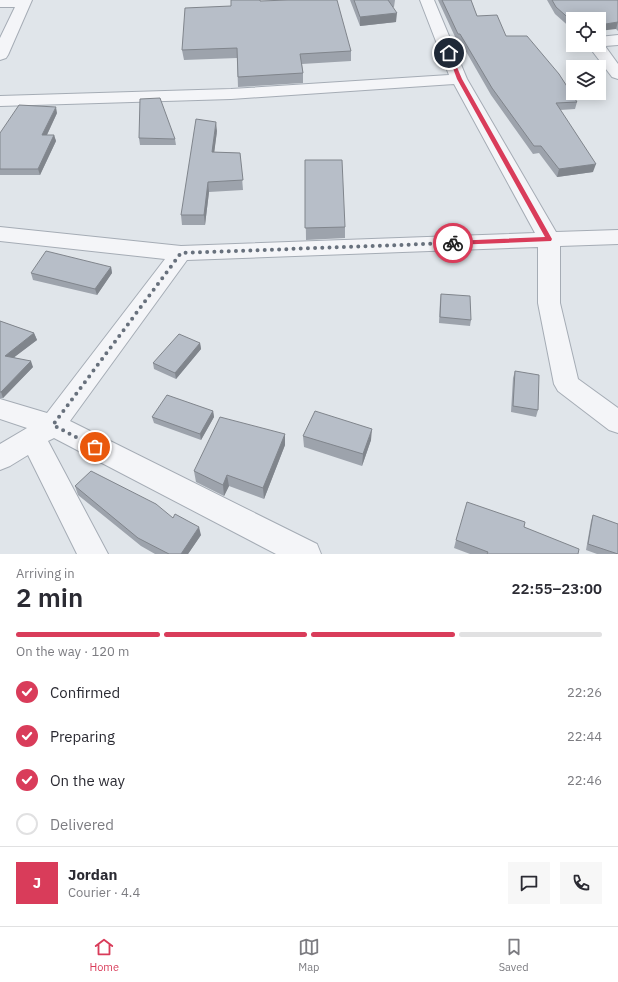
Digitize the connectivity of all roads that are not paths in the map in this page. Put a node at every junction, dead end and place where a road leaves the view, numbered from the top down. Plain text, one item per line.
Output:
1 (427, 0) edge
2 (25, 1) edge
3 (0, 3) edge
4 (618, 40) edge
5 (606, 41) edge
6 (601, 52) edge
7 (0, 55) edge
8 (618, 74) edge
9 (459, 79) junction
10 (0, 101) edge
11 (0, 234) edge
12 (618, 237) edge
13 (549, 239) junction
14 (181, 253) junction
15 (0, 409) edge
16 (618, 422) edge
17 (43, 431) junction
18 (0, 458) edge
19 (92, 554) edge
20 (306, 554) edge

1 - 9 street
2 - 3 street
2 - 7 street
4 - 5 street
6 - 8 street
9 - 10 street
9 - 13 street
11 - 14 street
12 - 13 street
13 - 14 street
13 - 16 street
14 - 17 street
15 - 17 street
17 - 18 street
17 - 19 street
17 - 20 street

